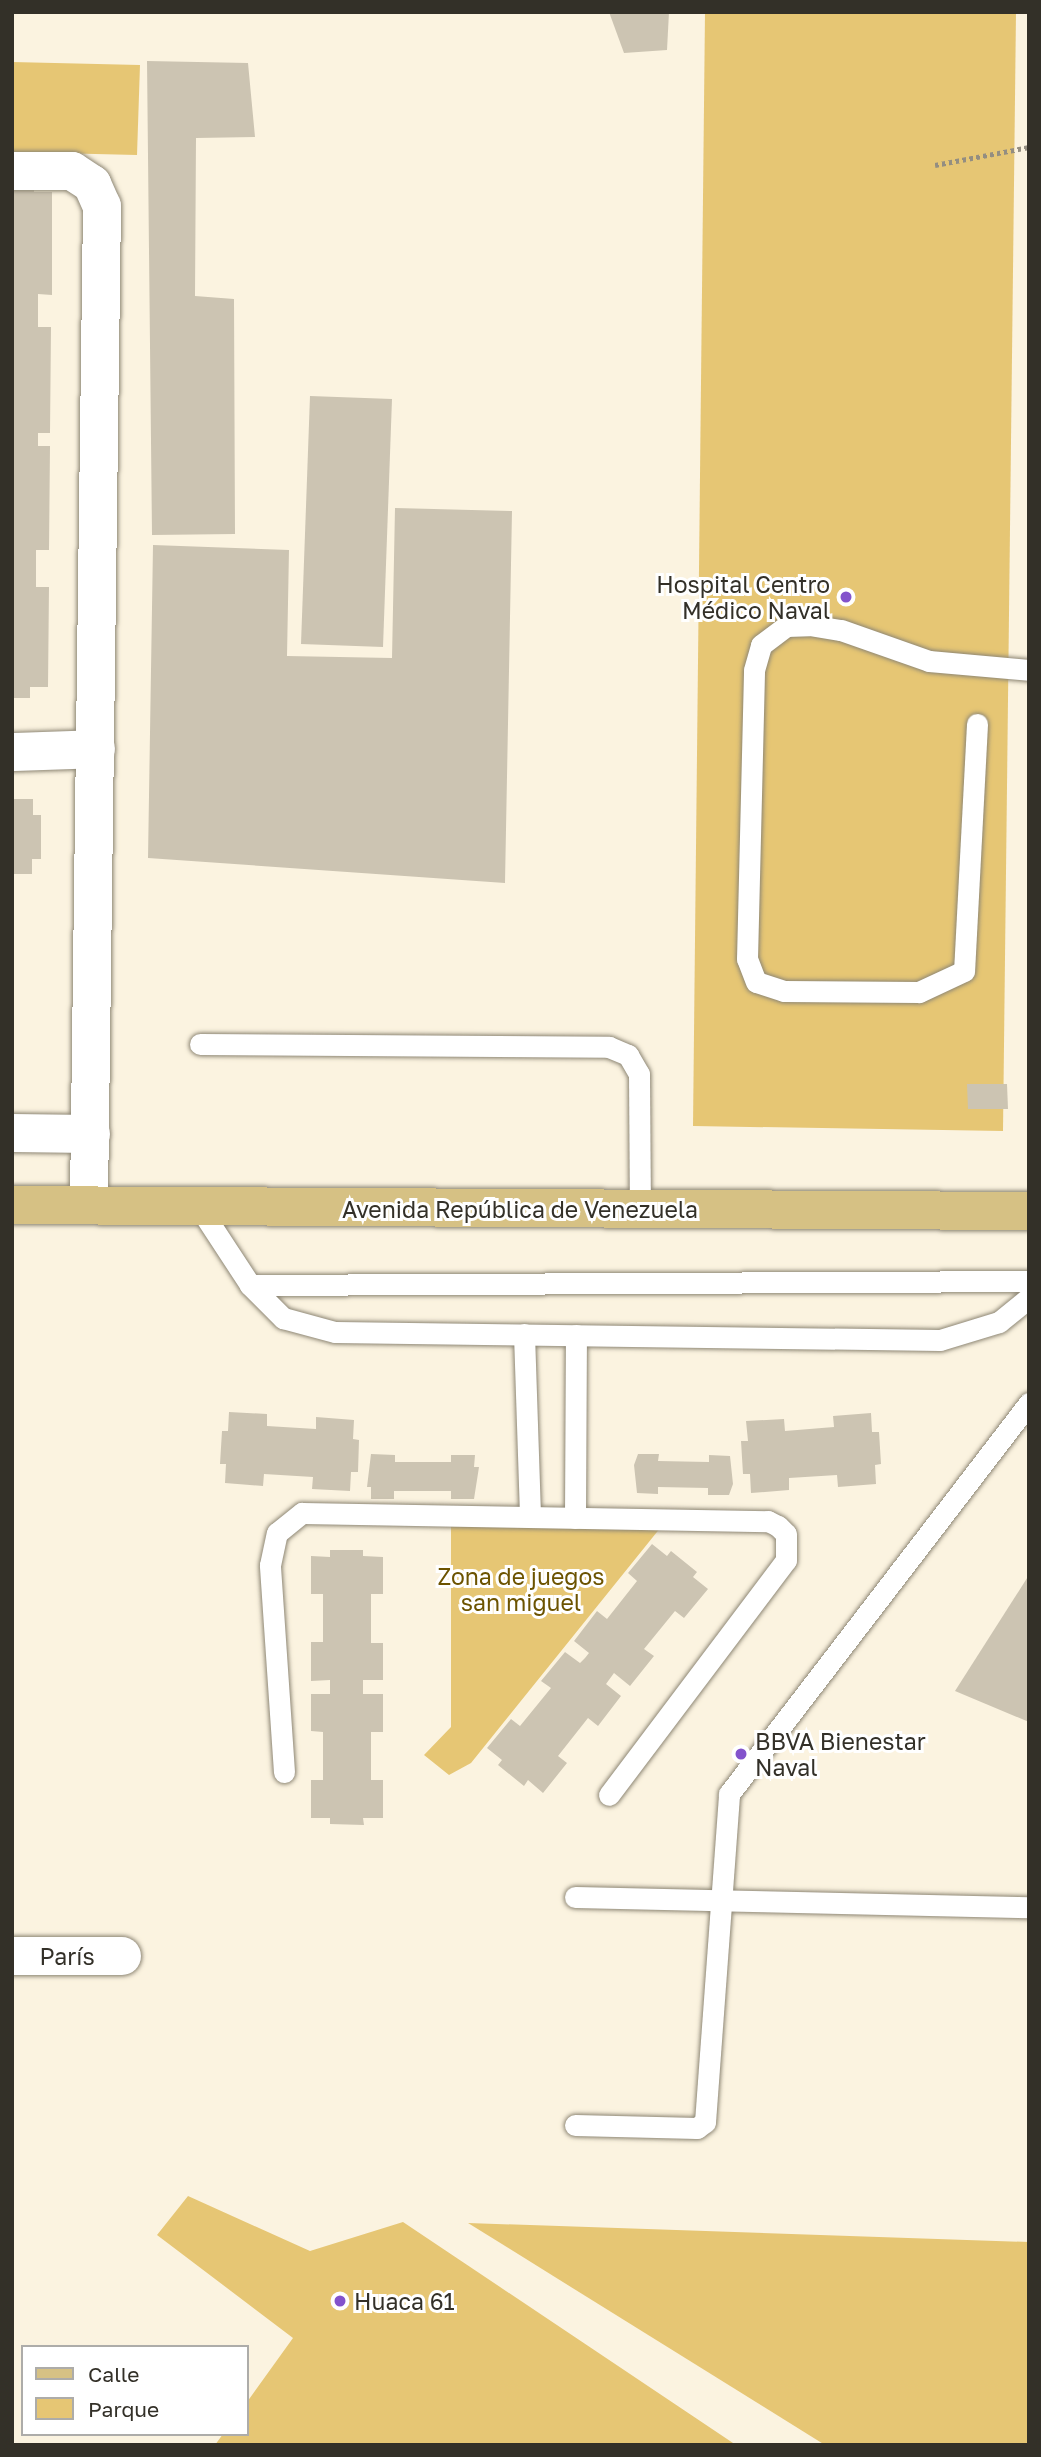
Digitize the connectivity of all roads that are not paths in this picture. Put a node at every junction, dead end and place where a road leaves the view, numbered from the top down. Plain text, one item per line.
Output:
1 (12, 171) edge
2 (1029, 670) edge
3 (977, 724) dead end
4 (96, 749) junction
5 (12, 752) edge
6 (200, 1044) dead end
7 (12, 1133) edge
8 (91, 1133) junction
9 (12, 1205) edge
10 (89, 1205) junction
11 (199, 1207) junction
12 (640, 1210) junction
13 (1029, 1212) edge
14 (1029, 1281) edge
15 (250, 1285) junction
16 (1029, 1298) edge
17 (524, 1334) junction
18 (576, 1335) junction
19 (1029, 1403) edge
20 (530, 1517) junction
21 (575, 1518) junction
22 (284, 1772) dead end
23 (609, 1795) dead end
24 (575, 1897) dead end
25 (721, 1900) junction
26 (1029, 1907) edge
27 (12, 1956) edge
28 (122, 1956) dead end
29 (575, 2125) dead end

1 - 4 street
2 - 3 lane
4 - 5 street
4 - 8 street
6 - 12 lane
7 - 8 street
8 - 10 street
9 - 10 main road, Avenida República de Venezuela
10 - 11 main road, Avenida República de Venezuela
11 - 12 main road, Avenida República de Venezuela
11 - 15 lane
12 - 13 main road, Avenida República de Venezuela
14 - 15 lane
15 - 17 lane
16 - 18 lane
17 - 18 lane
17 - 20 lane
18 - 21 lane
19 - 25 lane
20 - 21 lane
20 - 22 lane
21 - 23 lane
24 - 25 lane
25 - 26 lane
25 - 29 lane
27 - 28 street, París

